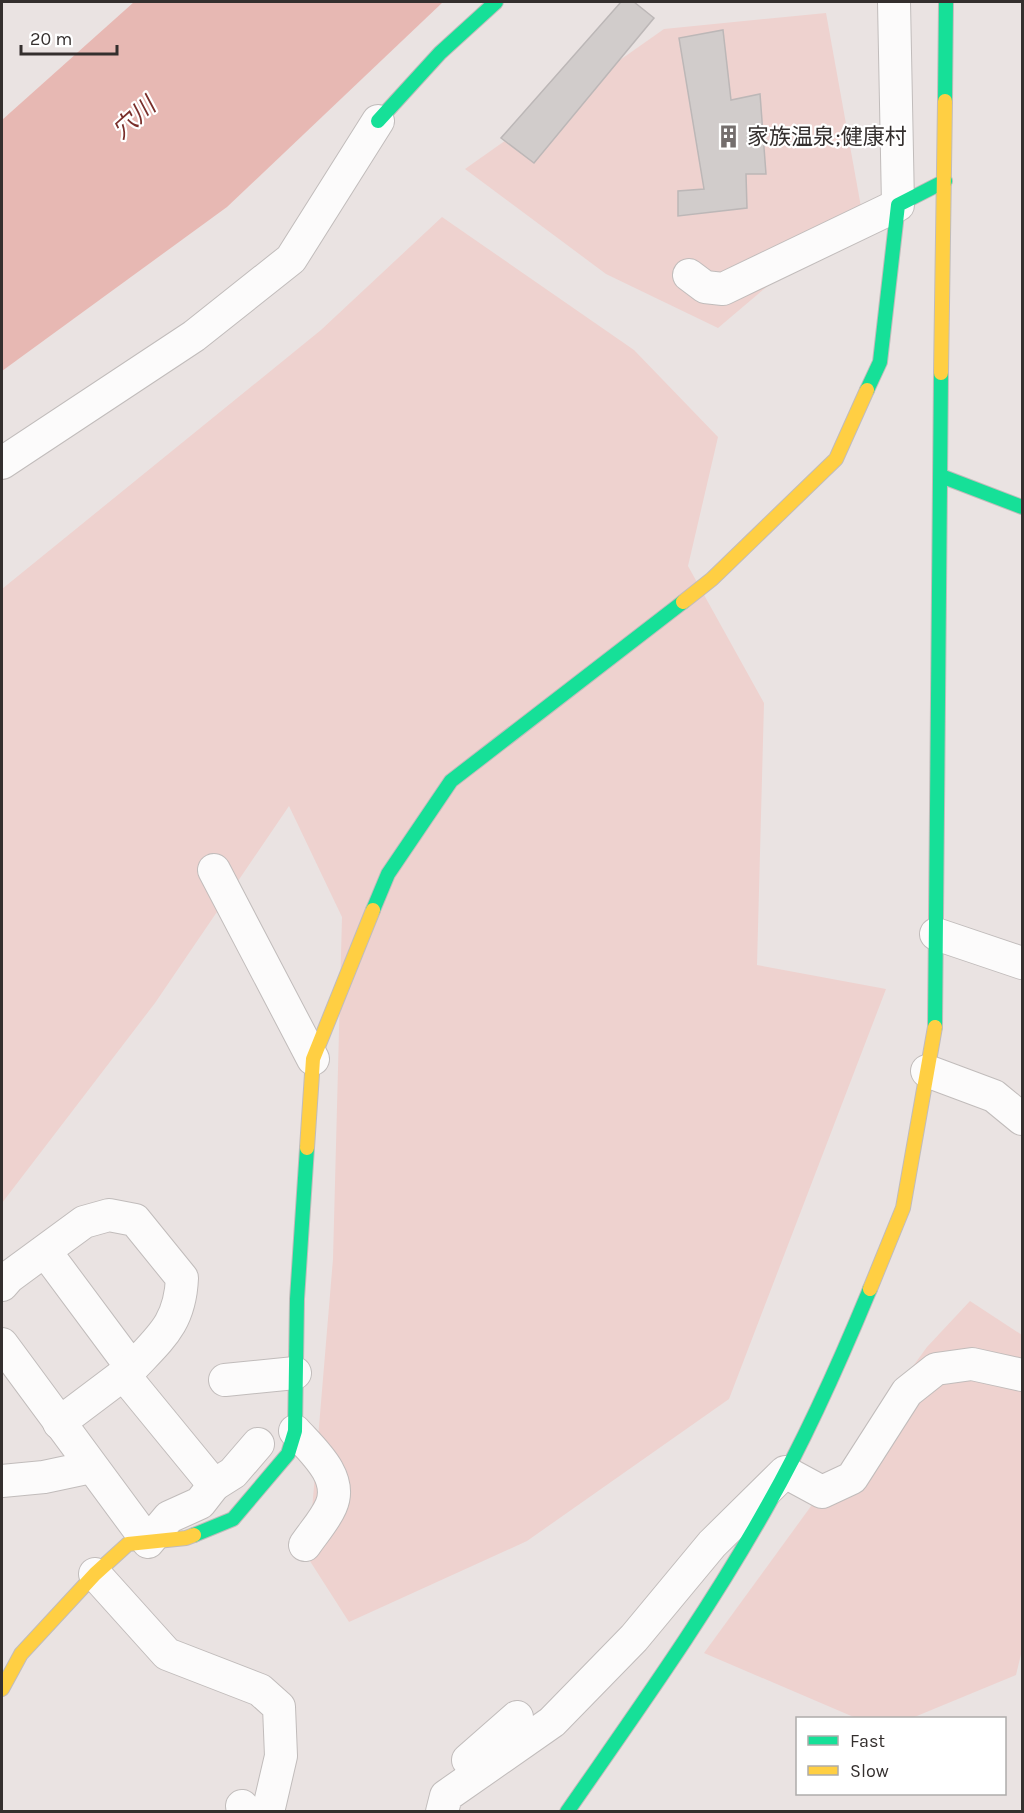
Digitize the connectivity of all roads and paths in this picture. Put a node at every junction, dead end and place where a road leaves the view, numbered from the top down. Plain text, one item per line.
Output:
1 (496, 2) edge
2 (894, 2) edge
3 (946, 2) edge
4 (378, 121) joint
5 (945, 181) junction
6 (898, 205) junction
7 (689, 275) dead end
8 (2, 463) edge
9 (941, 476) junction
10 (1023, 507) edge
11 (214, 870) dead end
12 (936, 934) junction
13 (1023, 963) edge
14 (314, 1059) junction
15 (927, 1071) junction
16 (1023, 1119) edge
17 (45, 1251) junction
18 (2, 1285) edge
19 (2, 1344) edge
20 (128, 1371) junction
21 (296, 1373) junction
22 (1023, 1375) edge
23 (225, 1380) dead end
24 (59, 1423) junction
25 (295, 1431) junction
26 (258, 1444) dead end
27 (91, 1467) junction
28 (785, 1472) junction
29 (2, 1481) edge
30 (214, 1485) junction
31 (148, 1542) junction
32 (305, 1545) dead end
33 (95, 1574) junction
34 (2, 1689) edge
35 (517, 1718) dead end
36 (444, 1804) edge
37 (252, 1810) edge
38 (567, 1812) edge

1 - 4 street
2 - 6 street
3 - 5 street
4 - 8 street
5 - 6 street
5 - 9 street
6 - 7 street
6 - 14 street
9 - 10 street
9 - 12 street
11 - 14 street
12 - 13 street
12 - 15 street
14 - 21 street
15 - 16 street
15 - 28 street
17 - 18 street
17 - 20 street
17 - 20 street
19 - 24 street
20 - 24 street
20 - 30 street
21 - 23 street
21 - 25 street
22 - 28 street
24 - 27 street
25 - 31 street
25 - 32 street
26 - 30 street
27 - 29 street
27 - 31 street
28 - 36 street
28 - 38 street
30 - 31 street
31 - 33 street
33 - 34 street
33 - 37 street
35 - 36 street

